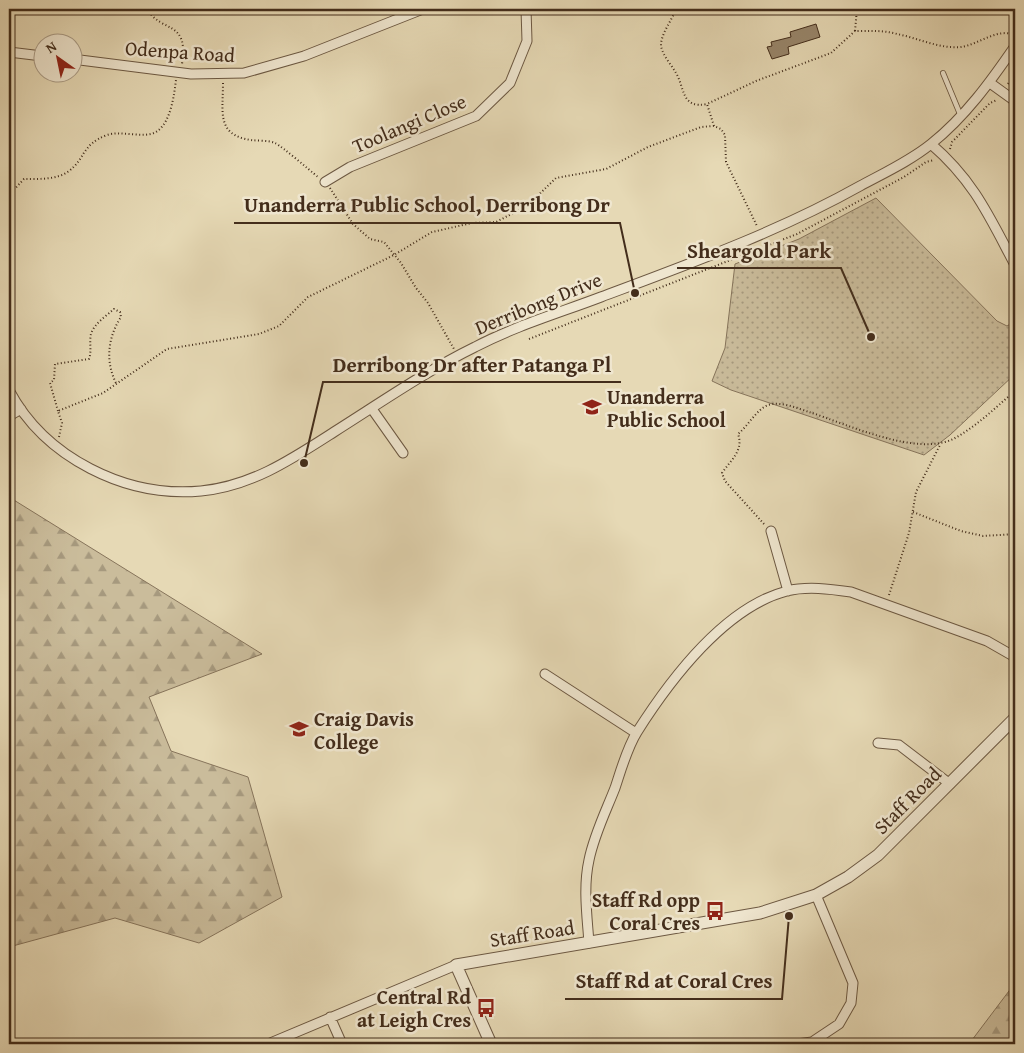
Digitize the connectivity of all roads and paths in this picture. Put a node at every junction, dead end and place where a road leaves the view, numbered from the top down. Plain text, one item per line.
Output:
1 (147, 9) edge
2 (423, 9) edge
3 (526, 9) edge
4 (676, 9) edge
5 (857, 9) edge
6 (855, 31) junction
7 (1015, 36) edge
8 (1015, 46) edge
9 (9, 52) edge
10 (32, 55) edge
11 (82, 60) edge
12 (178, 72) junction
13 (943, 73) dead end
14 (223, 74) junction
15 (990, 83) junction
16 (1015, 101) edge
17 (707, 104) junction
18 (960, 114) junction
19 (714, 126) junction
20 (931, 144) junction
21 (325, 182) junction
22 (9, 195) edge
23 (762, 234) junction
24 (394, 255) junction
25 (1015, 265) edge
26 (458, 355) junction
27 (116, 384) junction
28 (9, 390) edge
29 (1015, 391) edge
30 (372, 408) junction
31 (21, 409) junction
32 (58, 411) junction
33 (9, 416) edge
34 (53, 444) junction
35 (940, 444) junction
36 (403, 453) dead end
37 (913, 512) junction
38 (770, 531) joint
39 (1015, 534) edge
40 (788, 591) junction
41 (886, 605) junction
42 (1015, 657) edge
43 (545, 674) dead end
44 (1015, 718) edge
45 (636, 733) junction
46 (878, 743) dead end
47 (950, 784) junction
48 (816, 895) junction
49 (589, 943) junction
50 (456, 965) junction
51 (330, 1017) junction
52 (268, 1044) edge
53 (342, 1044) edge
54 (491, 1044) edge
55 (797, 1044) edge

1 - 12 path
2 - 14 street, Odenpa Road
3 - 21 street, Toolangi Close
4 - 17 path
5 - 6 path
6 - 7 path
6 - 17 path
8 - 15 street, Derribong Drive
9 - 10 street
11 - 12 street, Odenpa Road
12 - 14 street, Odenpa Road
12 - 22 path
13 - 18 lane
14 - 21 path
15 - 16 street
15 - 18 street, Derribong Drive
17 - 19 path
18 - 20 street, Derribong Drive
19 - 23 path
19 - 24 path
20 - 23 street, Derribong Drive
20 - 25 street
21 - 24 path
23 - 26 street, Derribong Drive
24 - 26 path
24 - 27 path
26 - 30 street, Derribong Drive
27 - 32 path
27 - 32 path
28 - 31 street, Derribong Drive
29 - 35 path
30 - 34 street, Derribong Drive
30 - 36 street
31 - 33 street
31 - 34 street, Derribong Drive
32 - 34 path
35 - 37 path
35 - 38 path
37 - 39 path
37 - 41 path
38 - 40 street
40 - 41 street
40 - 45 street
41 - 42 street
43 - 45 street
44 - 47 street, Staff Road
45 - 49 street
46 - 47 street
47 - 48 street, Staff Road
48 - 49 street, Staff Road
48 - 55 street
49 - 50 street, Staff Road
50 - 51 street, Staff Road
50 - 54 street
51 - 52 street, Staff Road
51 - 53 street

